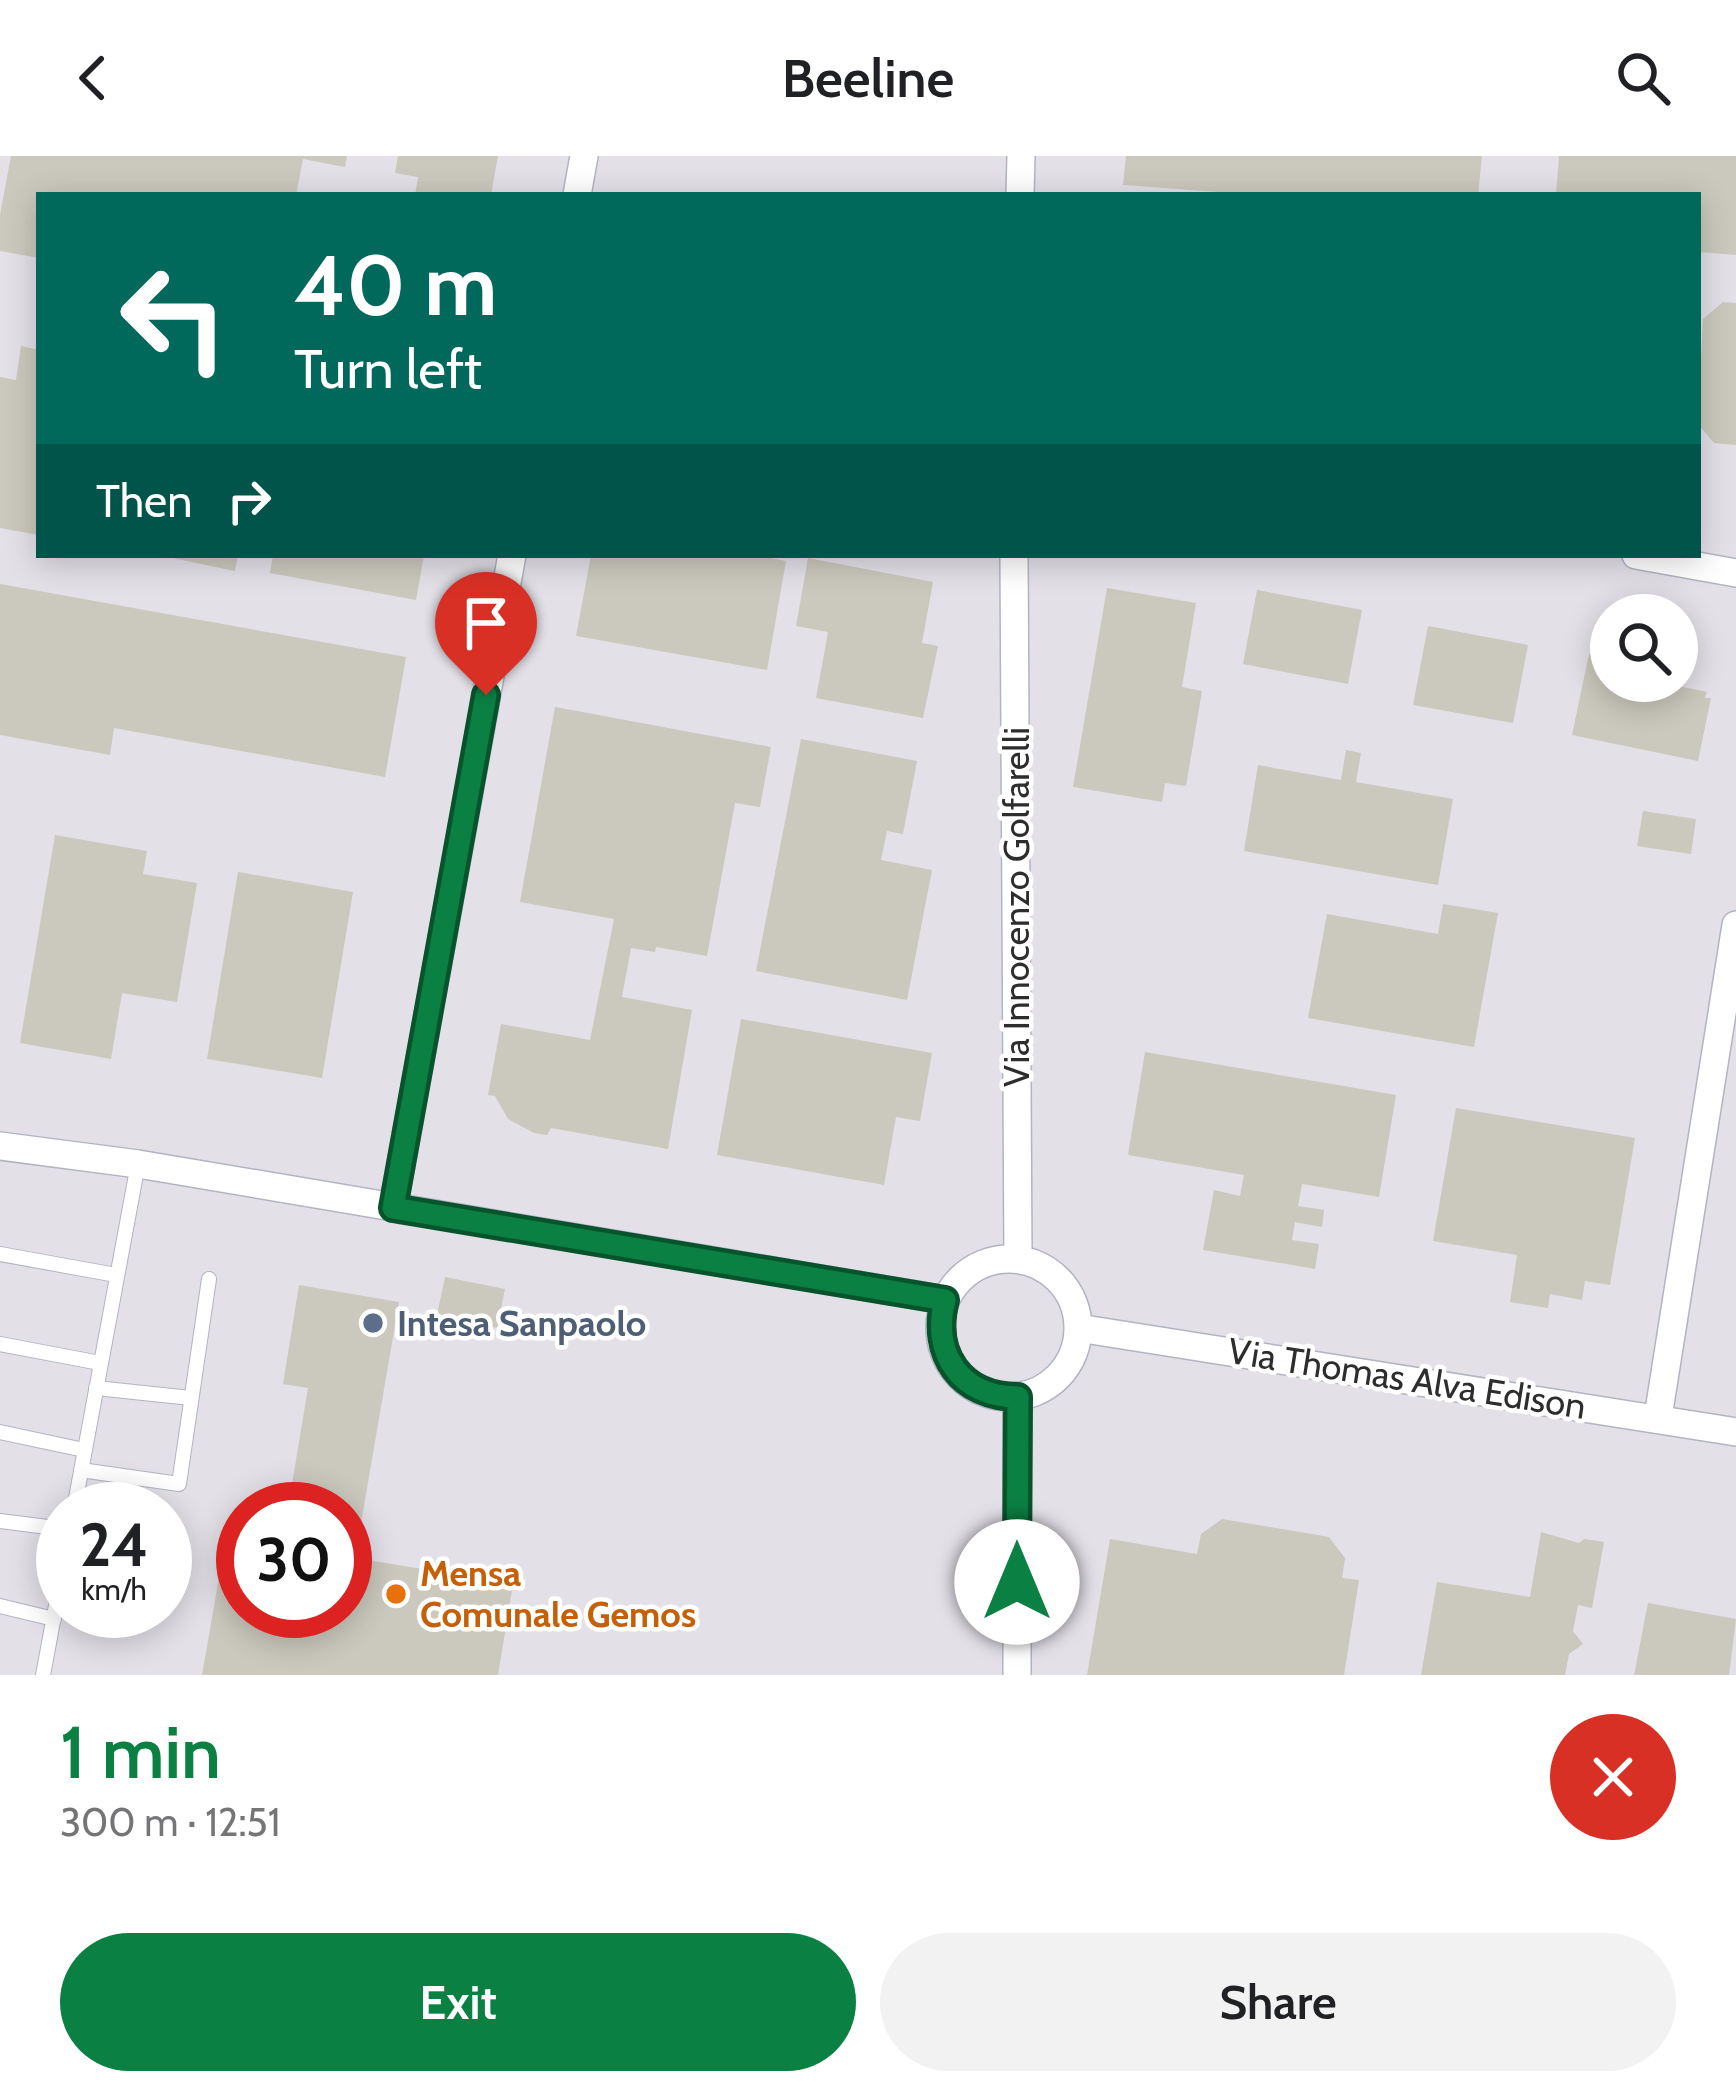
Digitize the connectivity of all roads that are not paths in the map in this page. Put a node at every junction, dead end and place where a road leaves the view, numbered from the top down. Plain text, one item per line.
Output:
1 (584, 156) edge
2 (1021, 156) edge
3 (578, 192) edge
4 (1020, 192) edge
5 (511, 558) edge
6 (1014, 558) edge
7 (1653, 558) edge
8 (1736, 573) edge
9 (1736, 925) edge
10 (0, 1146) edge
11 (138, 1164) junction
12 (393, 1208) junction
13 (0, 1254) edge
14 (1018, 1259) junction
15 (116, 1275) junction
16 (209, 1279) dead end
17 (945, 1300) junction
18 (1078, 1328) junction
19 (0, 1344) edge
20 (100, 1364) junction
21 (96, 1388) junction
22 (1018, 1397) junction
23 (191, 1398) junction
24 (1658, 1417) junction
25 (0, 1432) edge
26 (1736, 1432) edge
27 (85, 1450) junction
28 (81, 1469) junction
29 (79, 1482) edge
30 (0, 1521) edge
31 (36, 1526) edge
32 (0, 1606) edge
33 (36, 1615) edge
34 (51, 1638) edge
35 (44, 1675) edge
36 (1017, 1675) edge

1 - 3 street
2 - 4 street
5 - 12 street
6 - 14 street, Via Innocenzo Golfarelli
7 - 8 street
9 - 24 street
10 - 11 street
11 - 12 street
11 - 15 lane
12 - 17 street
13 - 15 lane
14 - 17 street
14 - 18 street
15 - 20 lane
16 - 23 lane
17 - 22 street
18 - 22 street
18 - 24 street, Via Thomas Alva Edison
19 - 20 lane
20 - 21 lane
21 - 23 lane
21 - 27 lane
22 - 36 street
23 - 28 lane
24 - 26 street, Via Thomas Alva Edison
25 - 27 lane
27 - 28 lane
28 - 29 lane
30 - 31 lane
32 - 33 lane
34 - 35 lane

